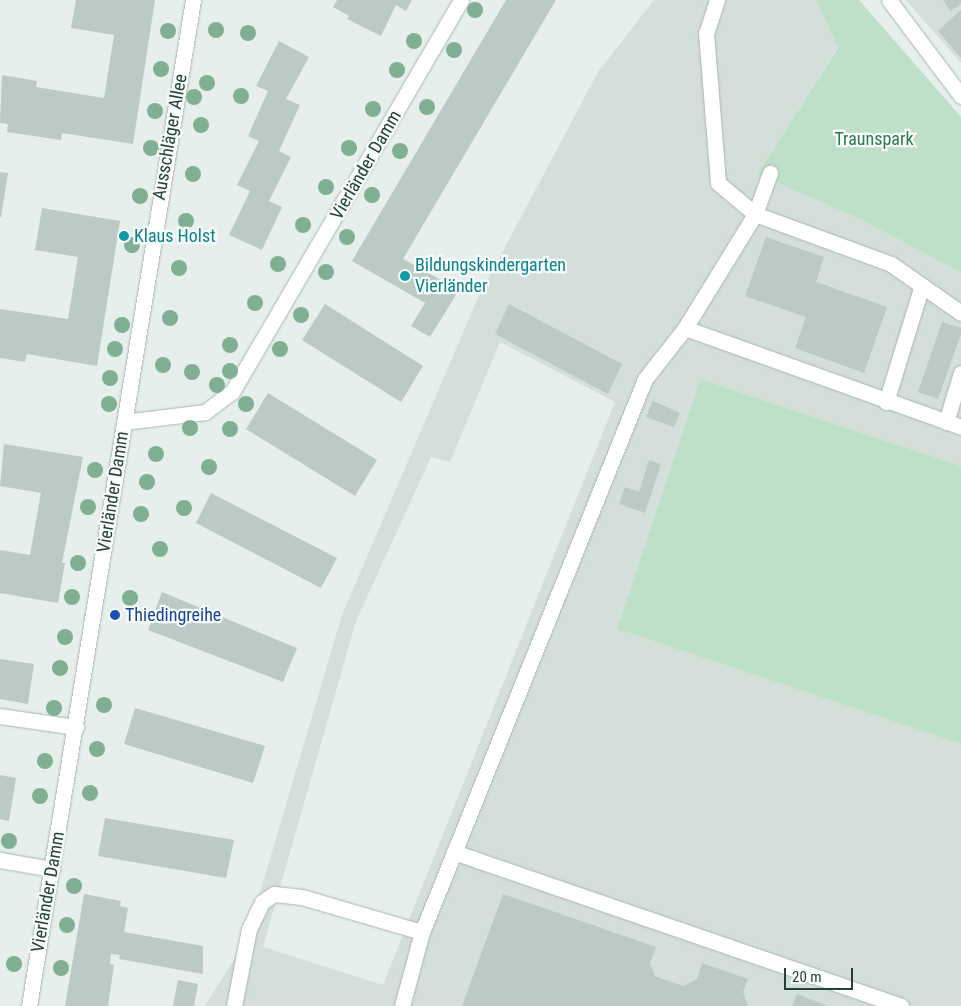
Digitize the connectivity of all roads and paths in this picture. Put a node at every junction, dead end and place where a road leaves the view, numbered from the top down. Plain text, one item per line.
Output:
1 (193, 0) edge
2 (461, 0) edge
3 (717, 0) edge
4 (890, 0) edge
5 (961, 96) edge
6 (770, 173) dead end
7 (755, 214) junction
8 (922, 285) junction
9 (961, 313) edge
10 (685, 328) junction
11 (961, 373) edge
12 (886, 402) junction
13 (124, 422) junction
14 (946, 422) junction
15 (961, 427) edge
16 (0, 716) edge
17 (76, 727) junction
18 (454, 852) junction
19 (0, 860) edge
20 (52, 868) junction
21 (422, 932) junction
22 (29, 1006) edge
23 (234, 1006) edge
24 (402, 1006) edge
25 (901, 1006) edge

1 - 13 street, Ausschläger Allee
2 - 13 street, Vierländer Damm
3 - 7 street
4 - 5 street
6 - 7 street
7 - 8 street
7 - 10 street
8 - 9 street
8 - 12 street
10 - 12 street
10 - 18 street
11 - 14 street
12 - 14 street
13 - 17 street, Vierländer Damm
14 - 15 street
16 - 17 street
17 - 20 street, Vierländer Damm
18 - 21 street
18 - 25 street
19 - 20 street
20 - 22 street, Vierländer Damm
21 - 23 street
21 - 24 street

